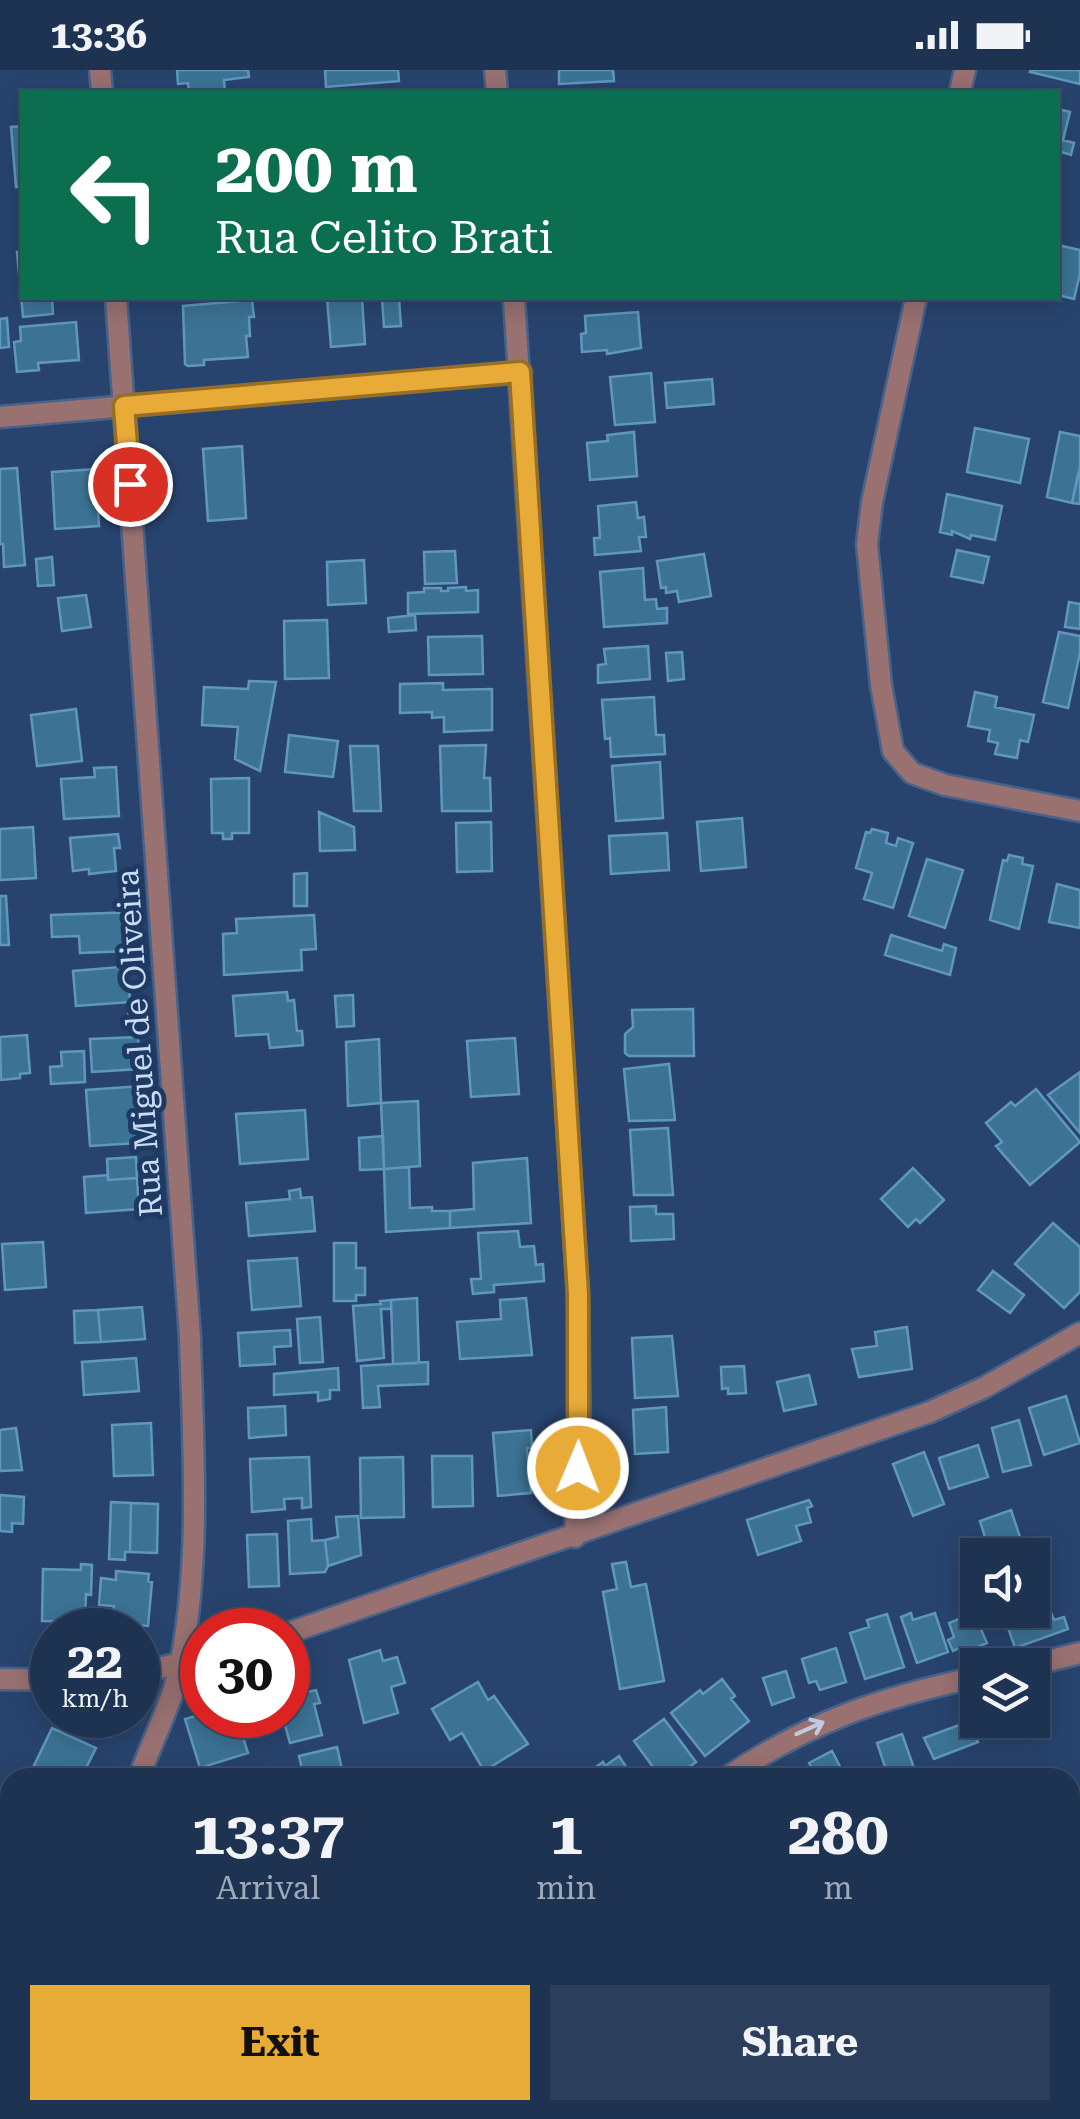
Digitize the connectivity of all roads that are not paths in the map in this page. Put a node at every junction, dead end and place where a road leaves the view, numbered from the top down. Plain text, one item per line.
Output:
1 (116, 300) edge
2 (514, 300) edge
3 (916, 300) edge
4 (520, 372) junction
5 (124, 406) junction
6 (0, 417) edge
7 (1080, 811) edge
8 (1080, 1334) edge
9 (575, 1537) junction
10 (186, 1608) edge
11 (310, 1626) edge
12 (1080, 1653) edge
13 (1050, 1660) edge
14 (180, 1664) joint
15 (160, 1668) edge
16 (0, 1680) edge
17 (30, 1680) edge
18 (960, 1681) edge
19 (143, 1768) edge
20 (741, 1768) edge

1 - 5 street, Rua Miguel de Oliveira
2 - 4 street
3 - 7 street
4 - 5 street
4 - 9 street
5 - 6 street
5 - 10 street, Rua Miguel de Oliveira
8 - 9 street
9 - 11 street
12 - 13 street
14 - 15 street
14 - 19 street, Rua Miguel de Oliveira
16 - 17 street
20 -> 18 street

